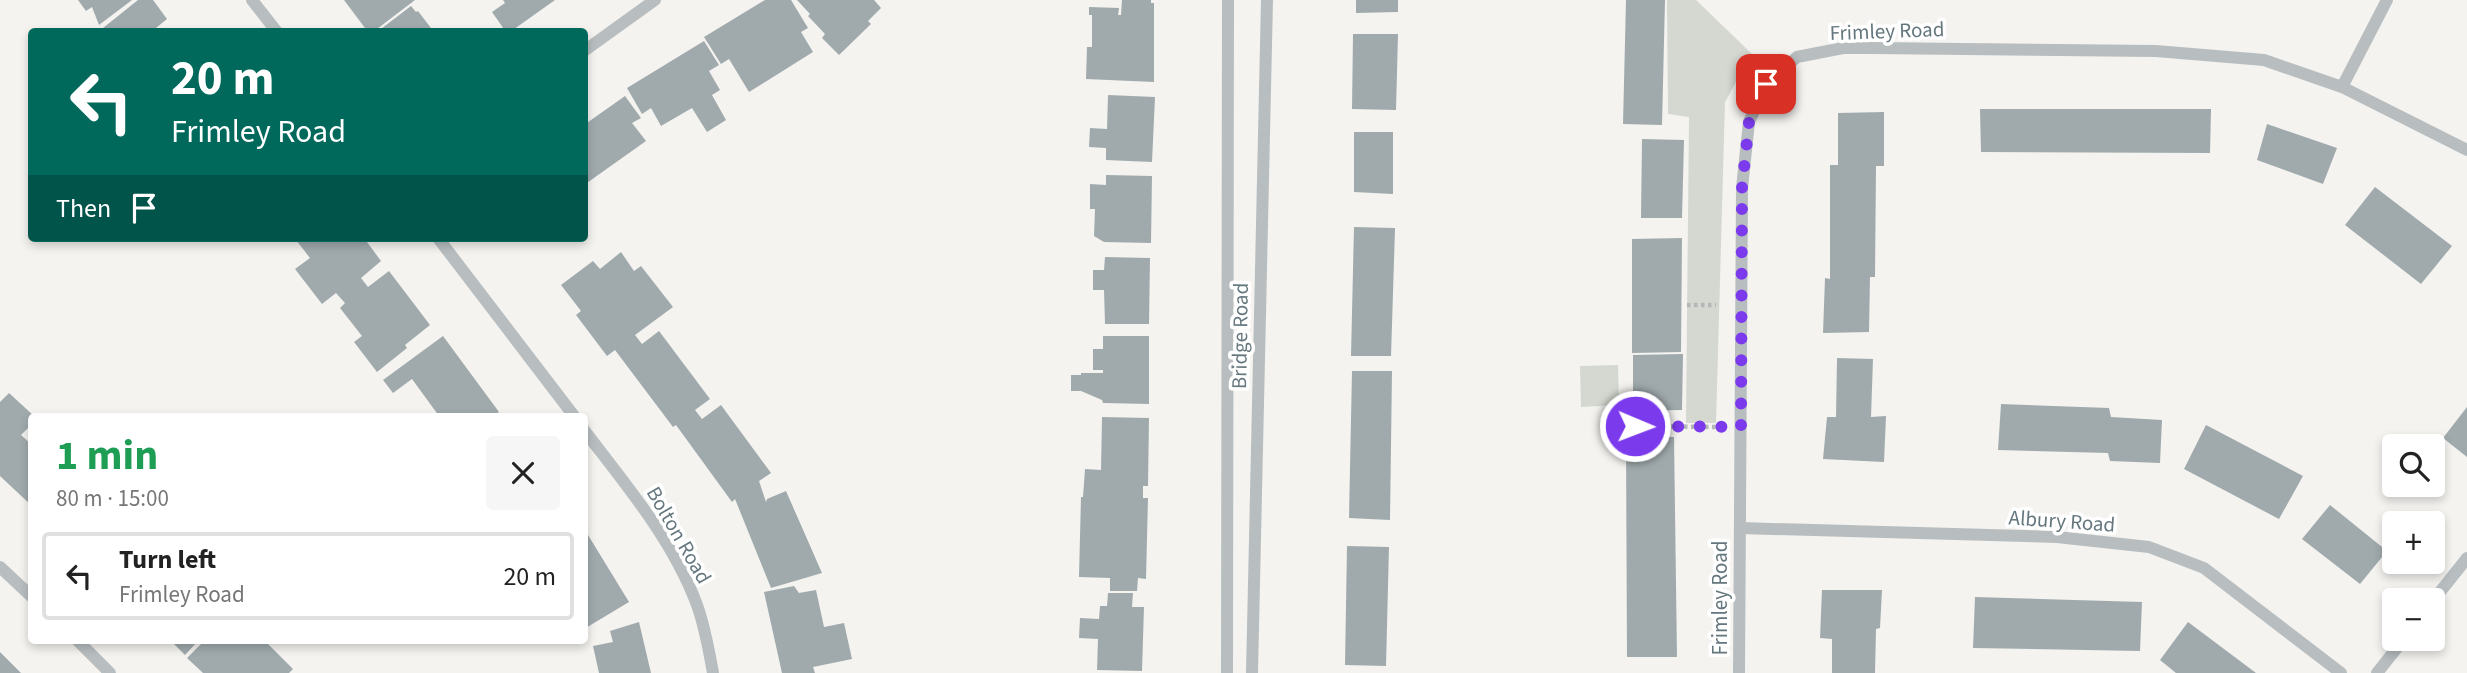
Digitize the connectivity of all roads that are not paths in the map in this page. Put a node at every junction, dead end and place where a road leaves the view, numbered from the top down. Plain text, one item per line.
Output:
1 (252, 0) edge
2 (655, 0) edge
3 (1228, 0) edge
4 (1267, 0) edge
5 (2387, 0) edge
6 (274, 28) edge
7 (588, 48) edge
8 (2342, 87) junction
9 (2467, 150) edge
10 (441, 242) edge
11 (573, 413) edge
12 (588, 435) edge
13 (1740, 528) junction
14 (2467, 558) edge
15 (0, 567) edge
16 (2443, 588) edge
17 (28, 593) edge
18 (81, 644) edge
19 (2394, 651) edge
20 (110, 673) edge
21 (713, 673) edge
22 (1227, 673) edge
23 (1252, 673) edge
24 (1739, 673) edge
25 (2341, 673) edge
26 (2377, 673) edge

1 - 6 street
2 - 7 street
3 - 22 street, Bridge Road
4 - 23 street, Bridge Road
5 - 8 street
8 - 9 street, Frimley Road
8 - 13 street, Frimley Road
10 - 11 street
12 - 21 street, Bolton Road
13 - 24 street, Frimley Road
13 - 25 street, Albury Road
14 - 16 street
15 - 17 street
18 - 20 street
19 - 26 street

